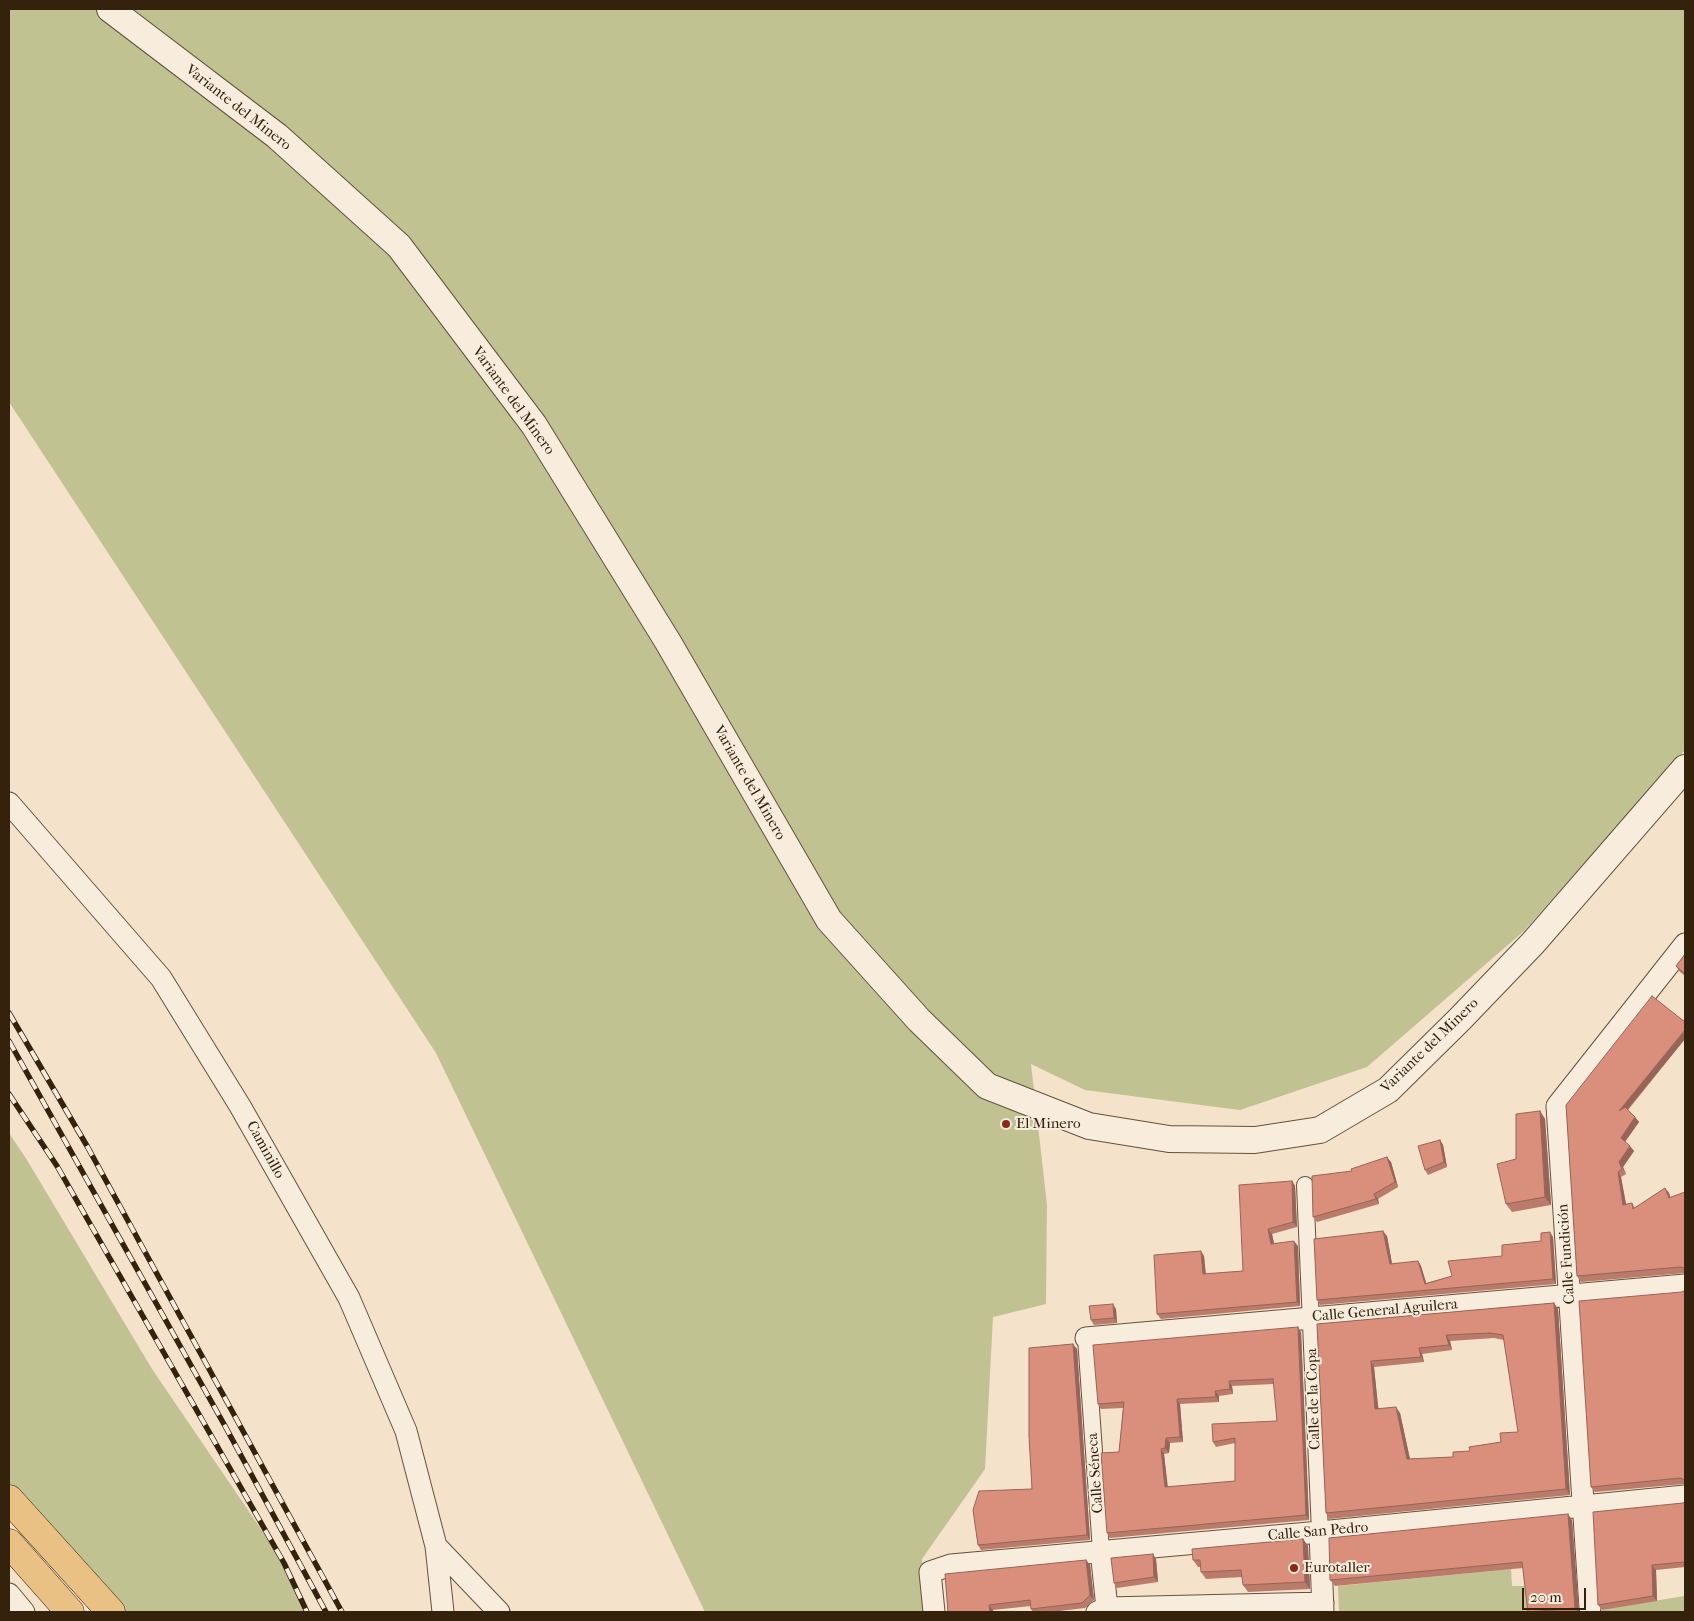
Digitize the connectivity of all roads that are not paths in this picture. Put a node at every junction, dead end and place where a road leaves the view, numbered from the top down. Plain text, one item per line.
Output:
1 (110, 9) edge
2 (1685, 768) edge
3 (9, 803) edge
4 (1685, 944) edge
5 (1305, 1185) dead end
6 (1685, 1285) edge
7 (1570, 1296) junction
8 (1311, 1317) junction
9 (1086, 1338) joint
10 (1685, 1496) edge
11 (9, 1499) edge
12 (1583, 1507) junction
13 (1320, 1532) junction
14 (9, 1543) edge
15 (436, 1546) junction
16 (1101, 1551) junction
17 (9, 1594) edge
18 (1323, 1607) edge
19 (1590, 1608) dead end
20 (1102, 1610) edge
21 (24, 1612) edge
22 (70, 1612) edge
23 (111, 1612) edge
24 (443, 1612) edge
25 (499, 1612) edge
26 (934, 1612) edge

1 - 2 street, Variante del Minero
3 - 15 street, Caminillo
4 - 7 street, Calle Fundición
5 - 8 street, Calle de la Copa
6 - 7 street, Calle General Aguilera
7 - 8 street, Calle General Aguilera
7 - 12 street, Calle Fundición
8 - 9 street, Calle General Aguilera
8 - 13 street, Calle de la Copa
9 - 16 street, Calle Séneca
10 - 12 street, Calle San Pedro
11 - 23 highway
12 - 13 street, Calle San Pedro
12 - 19 street, Calle Fundición
13 - 16 street, Calle San Pedro
13 - 18 street, Calle de la Copa
14 - 22 highway
15 - 24 street, Caminillo
15 - 25 street, Caminillo
16 - 20 street, Calle Séneca
16 - 26 street, Calle San Pedro
17 - 21 street
18 - 20 street

